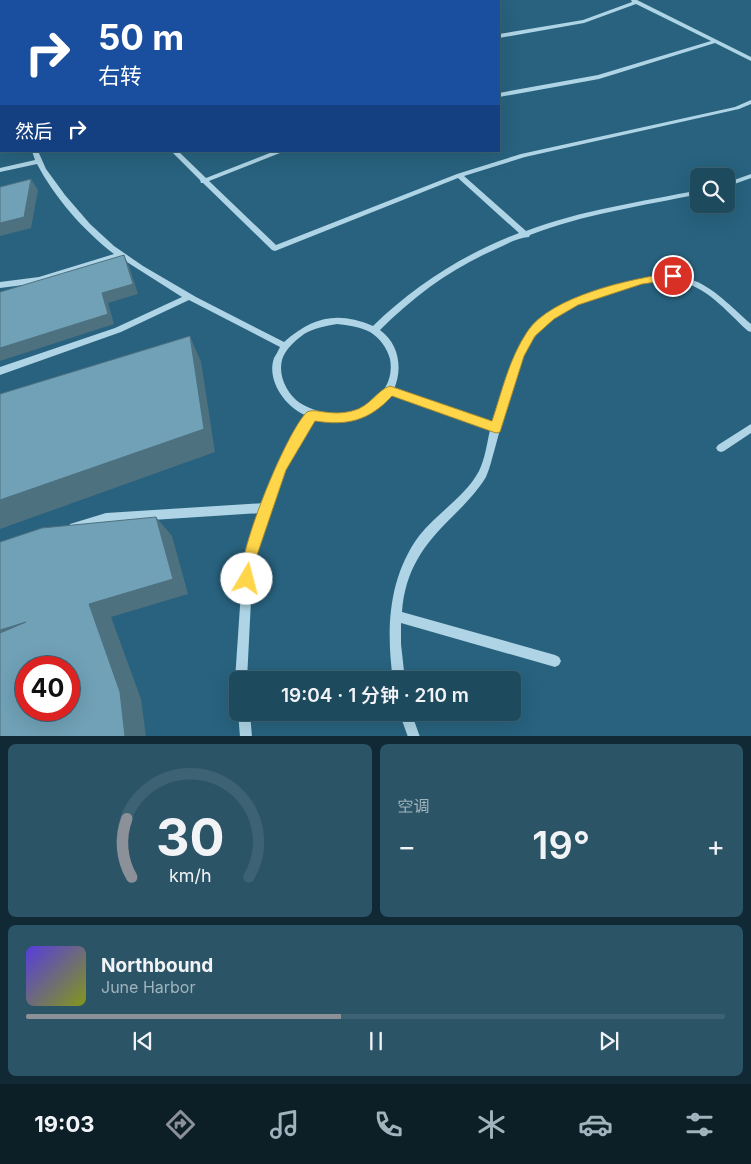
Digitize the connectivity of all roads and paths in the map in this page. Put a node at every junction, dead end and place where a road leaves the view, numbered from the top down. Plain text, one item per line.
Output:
1 (634, 1) edge
2 (500, 36) edge
3 (714, 42) junction
4 (751, 59) edge
5 (500, 95) edge
6 (751, 102) edge
7 (35, 152) edge
8 (175, 152) edge
9 (279, 152) edge
10 (38, 161) junction
11 (0, 170) edge
12 (459, 175) junction
13 (751, 176) edge
14 (203, 181) junction
15 (735, 182) edge
16 (690, 194) edge
17 (526, 235) junction
18 (120, 254) junction
19 (0, 285) edge
20 (190, 297) junction
21 (751, 329) edge
22 (374, 331) junction
23 (285, 346) junction
24 (0, 371) edge
25 (390, 391) junction
26 (312, 416) junction
27 (496, 428) junction
28 (751, 428) edge
29 (721, 448) dead end
30 (267, 508) junction
31 (62, 531) edge
32 (396, 616) junction
33 (555, 661) dead end
34 (242, 671) edge
35 (397, 671) edge
36 (245, 721) edge
37 (408, 721) edge
38 (246, 736) edge
39 (414, 736) edge

1 - 2 street
1 - 3 street
3 - 4 street
3 - 5 street
6 - 12 street
7 - 10 street
8 - 14 street
9 - 14 street
10 - 11 street
10 - 18 street
12 - 14 street
12 - 17 street
13 - 15 street
16 - 17 street
17 - 22 street
18 - 19 street
18 - 20 street
20 - 23 street
20 - 24 street
21 - 27 street
22 - 23 street
22 - 25 street
23 - 26 street
25 - 26 street
25 - 27 street
26 - 30 street
27 - 32 street
28 - 29 street
30 - 31 street
30 - 34 street
32 - 33 street
32 - 35 street
36 - 38 street
37 - 39 street

